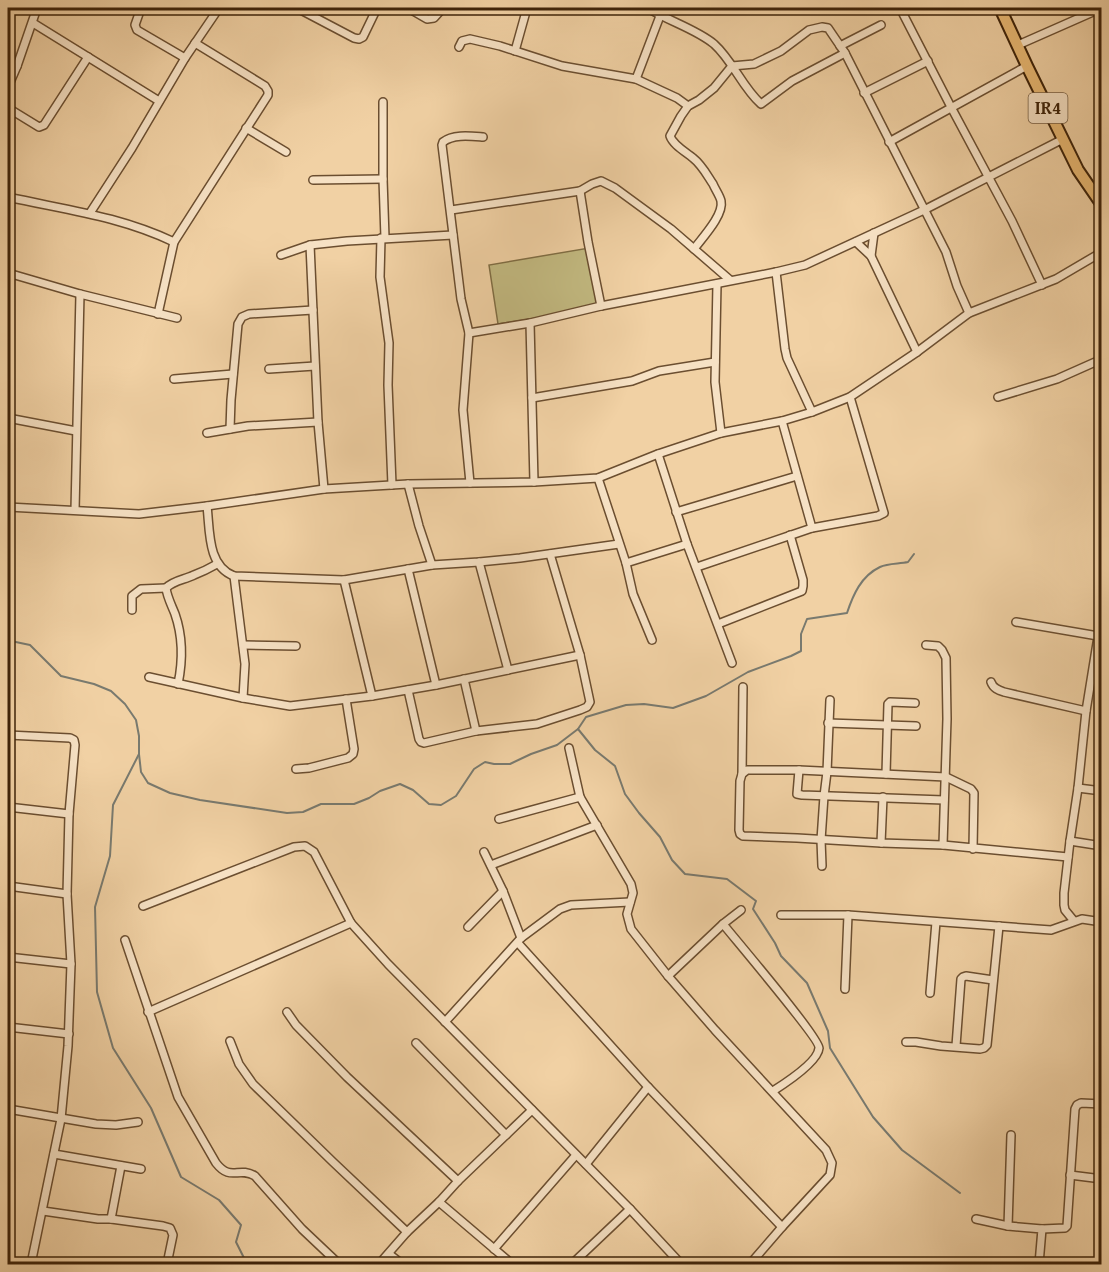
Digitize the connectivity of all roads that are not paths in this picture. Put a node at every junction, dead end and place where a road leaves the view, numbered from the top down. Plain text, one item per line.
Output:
1 (36, 8) edge
2 (141, 8) edge
3 (219, 8) edge
4 (297, 8) edge
5 (377, 8) edge
6 (408, 8) edge
7 (443, 8) edge
8 (527, 8) edge
9 (648, 8) edge
10 (900, 8) edge
11 (1000, 8) edge
12 (1099, 9) edge
13 (660, 16) junction
14 (1101, 19) edge
15 (33, 23) junction
16 (881, 25) dead end
17 (195, 43) junction
18 (1018, 45) junction
19 (459, 46) dead end
20 (840, 46) junction
21 (515, 51) junction
22 (845, 53) junction
23 (88, 57) junction
24 (185, 58) junction
25 (928, 61) junction
26 (8, 62) edge
27 (17, 66) junction
28 (732, 66) junction
29 (1027, 66) junction
30 (636, 79) junction
31 (8, 87) edge
32 (864, 93) junction
33 (159, 100) junction
34 (383, 102) dead end
35 (688, 106) junction
36 (951, 107) junction
37 (8, 108) edge
38 (246, 129) junction
39 (483, 136) dead end
40 (1063, 139) junction
41 (889, 142) junction
42 (286, 152) dead end
43 (989, 177) junction
44 (383, 179) junction
45 (313, 180) dead end
46 (580, 191) junction
47 (8, 197) edge
48 (1101, 205) edge
49 (451, 210) junction
50 (924, 210) junction
51 (90, 213) junction
52 (874, 233) junction
53 (453, 235) junction
54 (383, 238) junction
55 (174, 242) junction
56 (856, 242) junction
57 (310, 245) junction
58 (694, 249) junction
59 (1101, 252) edge
60 (281, 255) dead end
61 (871, 256) junction
62 (776, 272) junction
63 (8, 273) edge
64 (730, 280) junction
65 (717, 284) junction
66 (1042, 285) junction
67 (80, 294) junction
68 (601, 306) junction
69 (313, 310) junction
70 (969, 313) junction
71 (158, 314) junction
72 (177, 318) dead end
73 (530, 322) junction
74 (469, 333) junction
75 (917, 352) junction
76 (1101, 359) edge
77 (716, 362) junction
78 (315, 366) junction
79 (269, 369) dead end
80 (232, 374) junction
81 (174, 379) dead end
82 (8, 387) edge
83 (850, 397) junction
84 (998, 397) dead end
85 (532, 398) junction
86 (812, 412) junction
87 (8, 418) edge
88 (782, 421) junction
89 (318, 422) junction
90 (230, 429) junction
91 (76, 431) junction
92 (207, 433) dead end
93 (721, 434) junction
94 (658, 454) junction
95 (796, 476) junction
96 (598, 478) junction
97 (534, 482) junction
98 (470, 483) junction
99 (408, 484) junction
100 (392, 485) junction
101 (324, 489) junction
102 (207, 506) junction
103 (8, 507) edge
104 (75, 510) junction
105 (676, 512) junction
106 (812, 528) junction
107 (790, 535) junction
108 (619, 544) junction
109 (687, 544) junction
110 (550, 554) junction
111 (479, 562) junction
112 (626, 563) junction
113 (217, 564) junction
114 (432, 566) junction
115 (697, 567) junction
116 (408, 569) junction
117 (234, 576) junction
118 (344, 580) junction
119 (166, 588) junction
120 (132, 610) dead end
121 (1101, 616) edge
122 (1016, 622) dead end
123 (718, 624) junction
124 (652, 640) dead end
125 (1099, 642) edge
126 (243, 645) junction
127 (926, 645) dead end
128 (296, 646) dead end
129 (580, 655) junction
130 (732, 663) dead end
131 (508, 670) junction
132 (149, 677) dead end
133 (464, 679) junction
134 (991, 682) dead end
135 (178, 684) junction
136 (436, 685) junction
137 (743, 687) dead end
138 (408, 690) junction
139 (372, 696) junction
140 (243, 698) junction
141 (346, 699) junction
142 (830, 700) dead end
143 (915, 703) dead end
144 (1086, 711) junction
145 (828, 723) junction
146 (887, 725) junction
147 (916, 726) dead end
148 (476, 731) junction
149 (8, 735) edge
150 (569, 748) dead end
151 (296, 769) dead end
152 (799, 770) junction
153 (827, 772) junction
154 (742, 774) junction
155 (886, 774) junction
156 (946, 777) junction
157 (1078, 788) junction
158 (1101, 791) edge
159 (824, 796) junction
160 (580, 797) junction
161 (883, 797) junction
162 (944, 800) junction
163 (8, 807) edge
164 (69, 814) junction
165 (499, 819) dead end
166 (597, 825) junction
167 (821, 840) junction
168 (1070, 841) junction
169 (881, 843) junction
170 (943, 845) junction
171 (1101, 846) edge
172 (972, 849) junction
173 (484, 852) dead end
174 (1068, 857) junction
175 (490, 865) junction
176 (822, 866) dead end
177 (8, 886) edge
178 (504, 891) junction
179 (67, 894) junction
180 (630, 902) junction
181 (143, 906) dead end
182 (741, 910) dead end
183 (781, 915) dead end
184 (848, 915) junction
185 (1074, 921) junction
186 (936, 922) junction
187 (1101, 922) edge
188 (351, 923) junction
189 (723, 924) junction
190 (999, 926) junction
191 (468, 927) dead end
192 (124, 940) dead end
193 (520, 940) junction
194 (8, 957) edge
195 (71, 964) junction
196 (668, 976) junction
197 (993, 980) junction
198 (845, 989) dead end
199 (930, 993) dead end
200 (148, 1012) junction
201 (287, 1012) dead end
202 (445, 1022) junction
203 (8, 1027) edge
204 (69, 1034) junction
205 (230, 1041) dead end
206 (906, 1042) dead end
207 (416, 1043) dead end
208 (956, 1046) junction
209 (648, 1087) junction
210 (773, 1092) junction
211 (1101, 1104) edge
212 (8, 1109) edge
213 (532, 1110) junction
214 (61, 1119) junction
215 (138, 1122) dead end
216 (506, 1135) junction
217 (1011, 1135) dead end
218 (54, 1154) junction
219 (576, 1155) junction
220 (585, 1164) junction
221 (121, 1166) junction
222 (141, 1169) dead end
223 (1070, 1175) junction
224 (1101, 1179) edge
225 (458, 1181) junction
226 (439, 1202) junction
227 (630, 1209) junction
228 (43, 1211) junction
229 (111, 1219) junction
230 (976, 1219) dead end
231 (1008, 1226) junction
232 (782, 1227) junction
233 (1042, 1229) junction
234 (407, 1233) junction
235 (494, 1249) junction
236 (389, 1254) junction
237 (31, 1264) edge
238 (167, 1264) edge
239 (339, 1264) edge
240 (379, 1264) edge
241 (402, 1264) edge
242 (512, 1264) edge
243 (572, 1264) edge
244 (681, 1264) edge
245 (750, 1264) edge
246 (1039, 1264) edge

1 - 15 street
2 - 24 street
3 - 17 street
4 - 5 street
6 - 7 street
8 - 21 street
9 - 13 street
10 - 25 street
11 - 18 main road, IR4
12 - 14 street
12 - 18 street
13 - 28 street
13 - 30 street
15 - 23 street
15 - 27 street
16 - 20 street
17 - 24 street
17 - 38 street
18 - 29 main road, IR4
19 - 21 street
20 - 22 street
20 - 28 street
21 - 30 street
22 - 28 street
22 - 32 street
23 - 33 street
23 - 37 street
24 - 33 street
25 - 32 street
25 - 36 street
26 - 27 street
27 - 31 street
28 - 35 street
29 - 36 street
29 - 40 main road, IR4
30 - 35 street
32 - 41 street
33 - 51 street
34 - 44 street
35 - 58 street
36 - 41 street
36 - 43 street
38 - 42 street
38 - 55 street
39 - 49 street
40 - 43 street
40 - 48 main road, IR4
41 - 50 street
43 - 50 street
43 - 66 street
44 - 45 street
44 - 54 street
46 - 49 street
46 - 58 street
46 - 68 street
47 - 51 street
49 - 53 street
50 - 52 street
50 - 70 street
51 - 55 street
52 - 56 street
52 - 61 street
53 - 54 street
53 - 74 street
54 - 57 street
54 - 100 street
55 - 71 street
56 - 61 street
56 - 62 street
57 - 60 street
57 - 69 street
58 - 64 street
59 - 66 street
61 - 75 street
62 - 64 street
62 - 86 street
63 - 67 street
64 - 65 street
65 - 68 street
65 - 77 street
66 - 70 street
67 - 71 street
67 - 91 street
68 - 73 street
69 - 78 street
69 - 80 street
70 - 75 street
71 - 72 street
73 - 74 street
73 - 85 street
74 - 98 street
75 - 83 street
76 - 84 street
77 - 85 street
77 - 93 street
78 - 79 street
78 - 89 street
80 - 81 street
80 - 90 street
82 - 87 street
83 - 86 street
83 - 106 street
85 - 97 street
86 - 88 street
87 - 91 street
88 - 93 street
88 - 95 street
89 - 90 street
89 - 101 street
90 - 92 street
91 - 104 street
93 - 94 street
94 - 96 street
94 - 105 street
95 - 105 street
95 - 106 street
96 - 97 street
96 - 108 street
97 - 98 street
98 - 99 street
99 - 100 street
99 - 114 street
100 - 101 street
101 - 102 street
102 - 104 street
102 - 113 street
103 - 104 street
105 - 109 street
106 - 107 street
107 - 115 street
107 - 123 street
108 - 110 street
108 - 112 street
109 - 112 street
109 - 115 street
110 - 111 street
110 - 129 street
111 - 114 street
111 - 131 street
112 - 124 street
113 - 117 street
113 - 119 street
114 - 116 street
115 - 123 street
116 - 118 street
116 - 136 street
117 - 118 street
117 - 126 street
118 - 139 street
119 - 120 street
119 - 135 street
121 - 125 street
122 - 125 street
123 - 130 street
125 - 144 street
126 - 128 street
126 - 140 street
127 - 156 street
129 - 131 street
129 - 148 street
131 - 133 street
132 - 135 street
133 - 136 street
133 - 148 street
134 - 144 street
135 - 140 street
136 - 138 street
137 - 154 street
138 - 139 street
138 - 148 street
139 - 141 street
140 - 141 street
141 - 151 street
142 - 145 street
143 - 146 street
144 - 157 street
145 - 146 street
145 - 153 street
146 - 147 street
146 - 155 street
149 - 164 street
150 - 160 street
152 - 153 street
152 - 154 street
152 - 159 street
153 - 155 street
153 - 159 street
154 - 167 street
155 - 156 street
156 - 162 street
156 - 172 street
157 - 158 street
157 - 168 street
159 - 161 street
159 - 167 street
160 - 165 street
160 - 166 street
161 - 162 street
161 - 169 street
162 - 170 street
163 - 164 street
164 - 179 street
166 - 175 street
166 - 180 street
167 - 169 street
167 - 176 street
168 - 171 street
168 - 174 street
169 - 170 street
170 - 172 street
172 - 174 street
173 - 175 street
174 - 185 street
175 - 178 street
177 - 179 street
178 - 191 street
178 - 193 street
179 - 195 street
180 - 193 street
180 - 196 street
181 - 188 street
182 - 189 street
183 - 184 street
184 - 186 street
184 - 198 street
185 - 187 street
185 - 190 street
186 - 190 street
186 - 199 street
188 - 200 street
188 - 202 street
189 - 196 street
189 - 210 street
190 - 197 street
192 - 200 street
193 - 202 street
193 - 209 street
194 - 195 street
195 - 204 street
196 - 210 street
197 - 208 street
197 - 208 street
200 - 239 street
201 - 225 street
202 - 213 street
203 - 204 street
204 - 214 street
205 - 234 street
206 - 208 street
207 - 216 street
209 - 220 street
209 - 232 street
210 - 232 street
211 - 223 street
212 - 214 street
213 - 216 street
213 - 219 street
214 - 215 street
214 - 218 street
216 - 225 street
217 - 231 street
218 - 221 street
218 - 228 street
219 - 220 street
219 - 235 street
220 - 227 street
221 - 222 street
221 - 229 street
223 - 224 street
223 - 233 street
225 - 226 street
226 - 234 street
226 - 235 street
227 - 243 street
227 - 244 street
228 - 229 street
228 - 237 street
229 - 238 street
230 - 231 street
231 - 233 street
232 - 245 street
233 - 246 street
234 - 236 street
235 - 242 street
236 - 240 street
236 - 241 street

